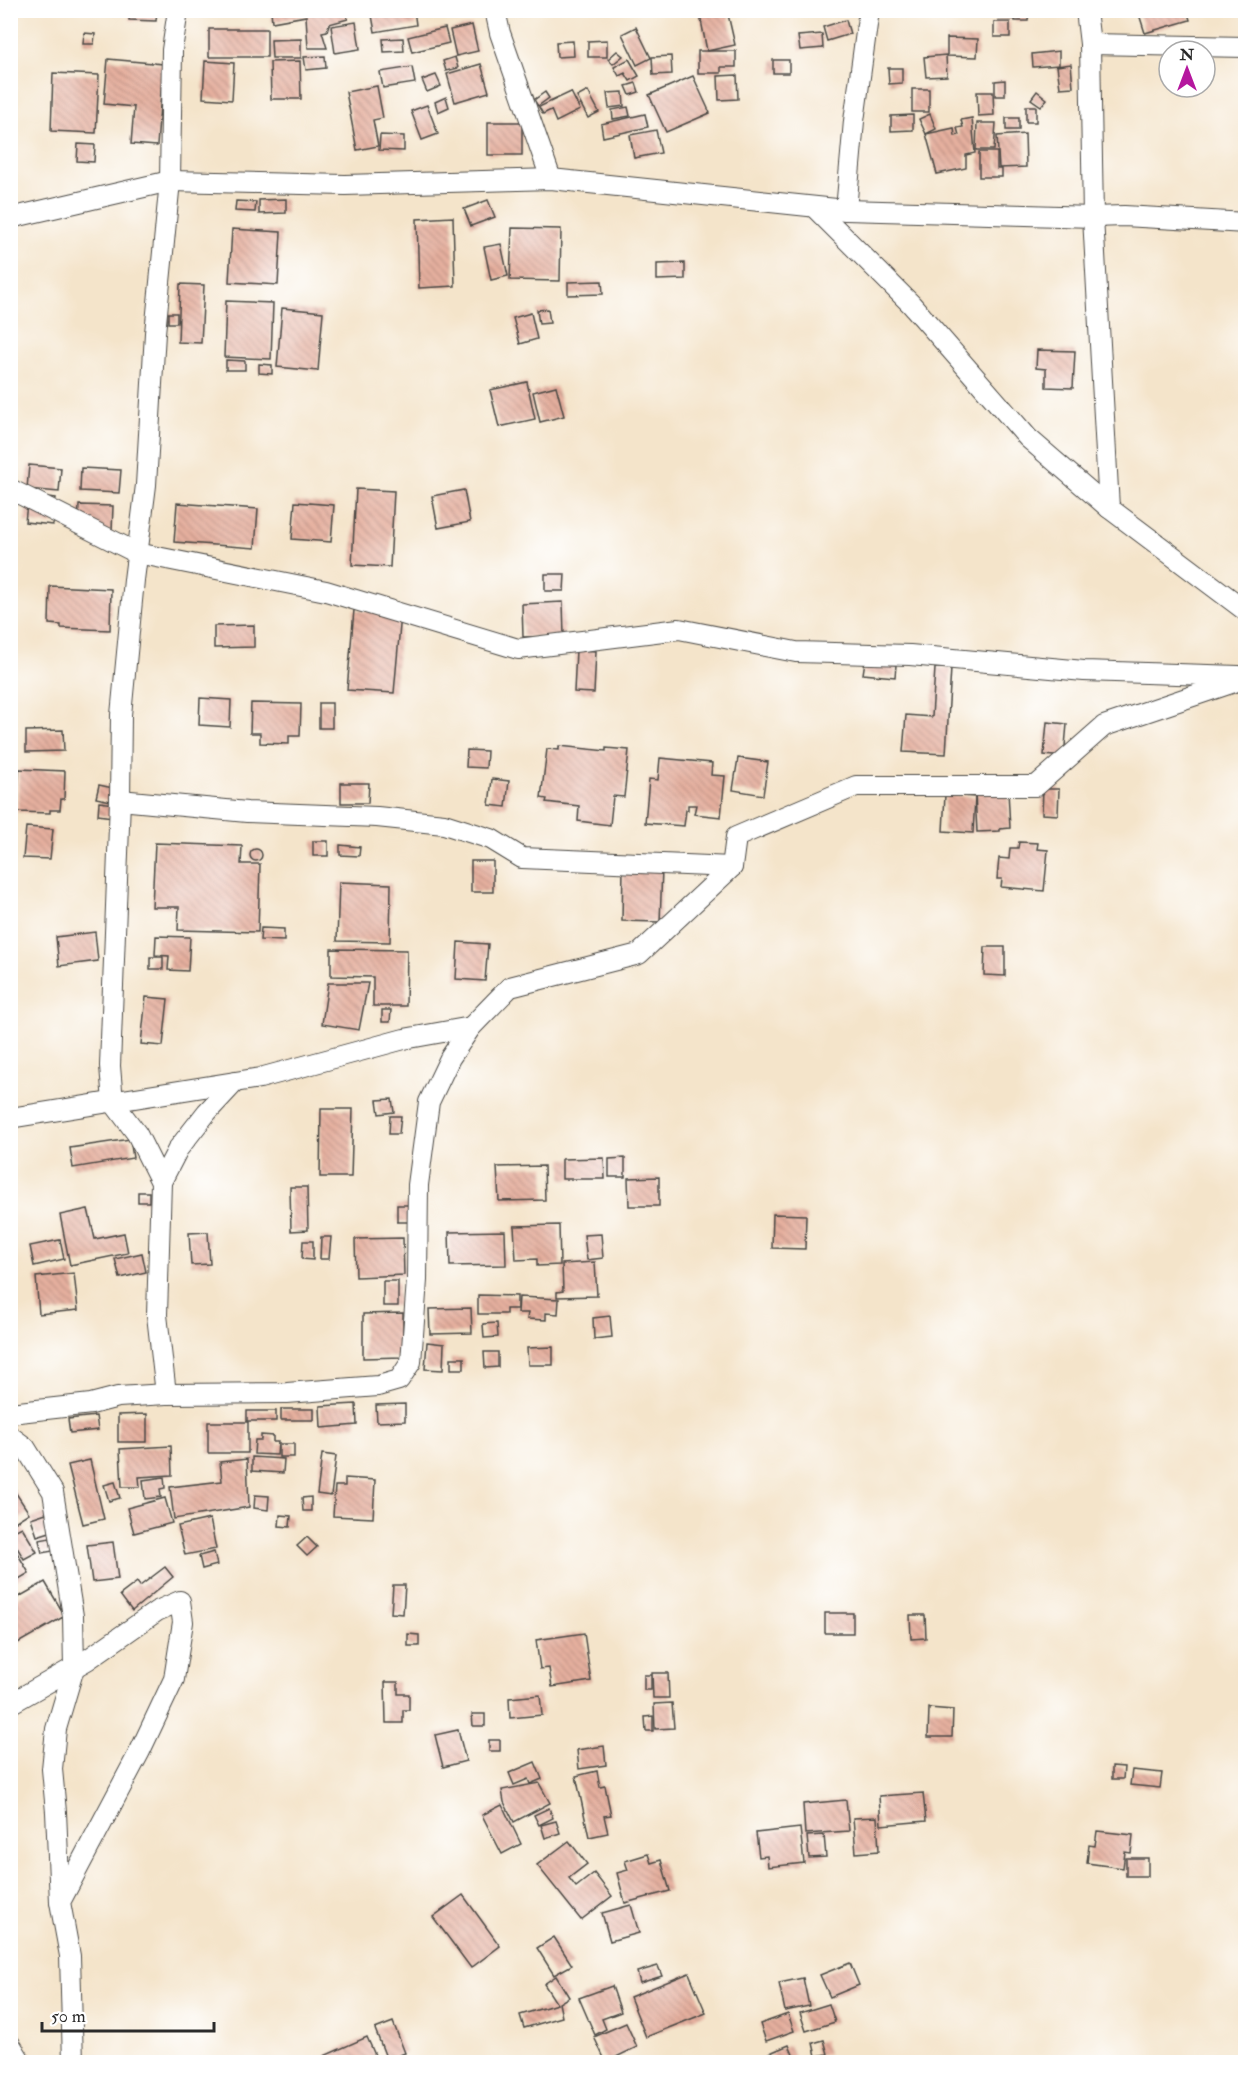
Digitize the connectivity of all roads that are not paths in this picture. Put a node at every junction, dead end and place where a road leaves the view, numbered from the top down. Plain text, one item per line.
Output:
1 (178, 10) edge
2 (495, 10) edge
3 (869, 10) edge
4 (1086, 10) edge
5 (1090, 44) junction
6 (1245, 47) edge
7 (551, 179) junction
8 (170, 181) junction
9 (815, 208) junction
10 (846, 210) junction
11 (1093, 217) junction
12 (10, 218) edge
13 (1245, 223) edge
14 (10, 489) edge
15 (1109, 508) junction
16 (137, 553) junction
17 (1245, 611) edge
18 (1245, 677) edge
19 (120, 800) junction
20 (732, 867) junction
21 (471, 1028) junction
22 (235, 1082) junction
23 (113, 1102) junction
24 (10, 1118) edge
25 (161, 1182) junction
26 (166, 1394) junction
27 (10, 1413) edge
28 (10, 1436) edge
29 (74, 1668) junction
30 (10, 1704) edge
31 (60, 1902) junction
32 (10, 2044) edge
33 (21, 2062) edge
34 (73, 2062) edge

1 - 8 street
2 - 7 street
3 - 10 street
4 - 5 street
5 - 6 street
5 - 11 street
7 - 8 street
7 - 9 street
8 - 12 street
8 - 16 street
9 - 10 street
9 - 15 street
10 - 11 street
11 - 13 street
11 - 15 street
14 - 16 street
15 - 17 street
16 - 18 street
16 - 19 street
18 - 20 street
19 - 20 street
19 - 23 street
20 - 21 street
21 - 22 street
21 - 26 street
22 - 23 street
22 - 25 street
23 - 24 street
23 - 25 street
25 - 26 street
26 - 27 street
28 - 29 street
29 - 30 street
29 - 31 street
29 - 31 street
31 - 34 street
32 - 33 street

